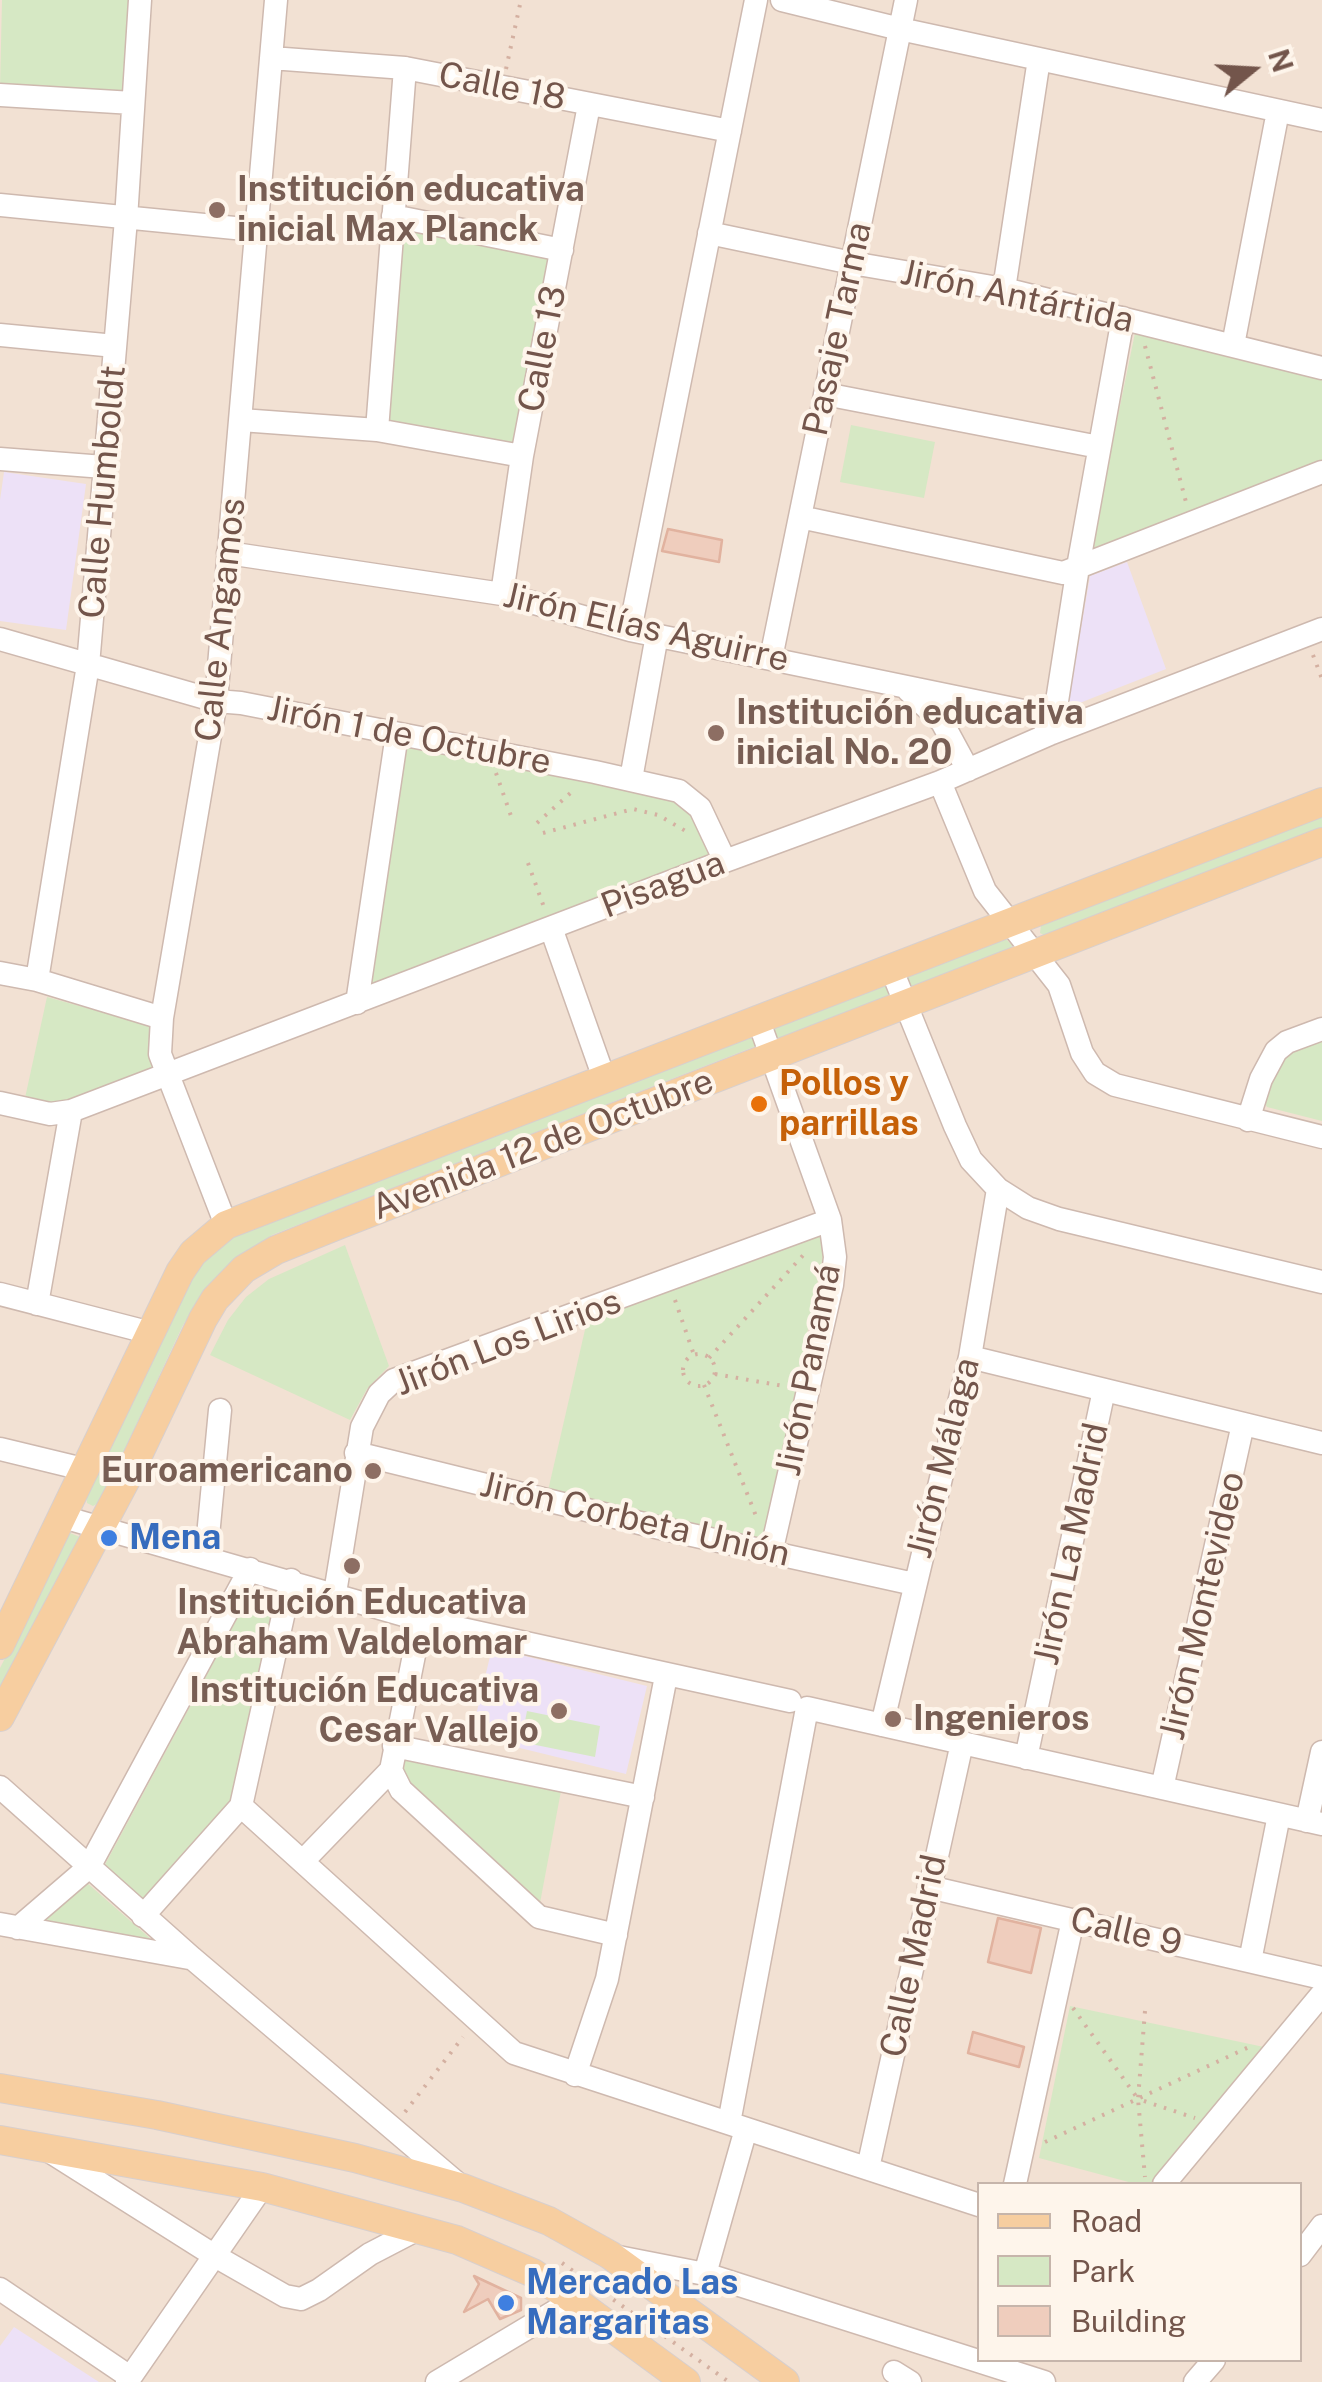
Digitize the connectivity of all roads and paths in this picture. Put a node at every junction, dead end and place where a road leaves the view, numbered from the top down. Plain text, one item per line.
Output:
1 (140, 0) edge
2 (276, 0) edge
3 (521, 0) edge
4 (756, 0) edge
5 (782, 0) edge
6 (906, 0) edge
7 (900, 29) junction
8 (272, 58) junction
9 (1039, 59) junction
10 (405, 68) junction
11 (502, 87) junction
12 (0, 95) edge
13 (133, 103) junction
14 (589, 105) junction
15 (1278, 111) junction
16 (1322, 120) edge
17 (730, 131) junction
18 (0, 205) edge
19 (393, 216) junction
20 (126, 219) junction
21 (255, 230) junction
22 (710, 233) junction
23 (562, 250) junction
24 (852, 263) junction
25 (1004, 289) junction
26 (1130, 320) junction
27 (0, 335) edge
28 (1232, 345) junction
29 (115, 346) junction
30 (1322, 368) edge
31 (825, 394) junction
32 (241, 420) junction
33 (377, 430) junction
34 (1099, 447) junction
35 (522, 456) junction
36 (0, 460) edge
37 (104, 467) junction
38 (1322, 472) edge
39 (800, 516) junction
40 (1191, 523) junction
41 (228, 553) junction
42 (1078, 567) junction
43 (502, 594) junction
44 (630, 630) junction
45 (1314, 632) edge
46 (657, 635) junction
47 (0, 639) edge
48 (771, 658) junction
49 (88, 665) junction
50 (1322, 679) edge
51 (906, 688) junction
52 (216, 701) junction
53 (1052, 732) junction
54 (397, 734) junction
55 (489, 752) junction
56 (968, 770) junction
57 (595, 772) junction
58 (631, 779) junction
59 (940, 782) junction
60 (1322, 802) edge
61 (512, 816) dead end
62 (538, 823) dead end
63 (543, 833) dead end
64 (1322, 842) edge
65 (722, 855) junction
66 (528, 863) dead end
67 (1009, 922) junction
68 (551, 928) junction
69 (1034, 954) junction
70 (892, 968) junction
71 (0, 973) edge
72 (37, 980) junction
73 (356, 1003) junction
74 (906, 1004) junction
75 (162, 1018) junction
76 (758, 1019) junction
77 (1322, 1029) edge
78 (771, 1056) junction
79 (168, 1076) junction
80 (604, 1078) junction
81 (0, 1103) edge
82 (70, 1111) junction
83 (1248, 1120) junction
84 (1322, 1137) edge
85 (998, 1189) junction
86 (830, 1223) junction
87 (226, 1225) junction
88 (668, 1282) junction
89 (1322, 1282) edge
90 (0, 1294) edge
91 (37, 1304) junction
92 (151, 1333) junction
93 (694, 1355) junction
94 (970, 1357) junction
95 (708, 1358) junction
96 (714, 1374) junction
97 (704, 1385) junction
98 (808, 1390) junction
99 (1104, 1390) junction
100 (220, 1410) dead end
101 (1243, 1424) junction
102 (1322, 1443) edge
103 (0, 1448) edge
104 (356, 1453) junction
105 (87, 1470) junction
106 (64, 1518) junction
107 (101, 1528) junction
108 (771, 1553) junction
109 (206, 1557) junction
110 (250, 1569) junction
111 (291, 1580) junction
112 (914, 1584) junction
113 (335, 1593) junction
114 (11, 1601) edge
115 (421, 1620) junction
116 (0, 1646) edge
117 (666, 1676) junction
118 (798, 1705) junction
119 (0, 1717) edge
120 (882, 1725) junction
121 (962, 1743) junction
122 (1322, 1752) edge
123 (393, 1758) junction
124 (1026, 1758) junction
125 (0, 1786) edge
126 (1162, 1788) junction
127 (642, 1797) junction
128 (241, 1806) junction
129 (1279, 1815) junction
130 (1314, 1823) edge
131 (304, 1861) junction
132 (90, 1867) junction
133 (929, 1887) junction
134 (144, 1916) junction
135 (1073, 1920) junction
136 (9, 1926) edge
137 (616, 1935) junction
138 (192, 1958) junction
139 (1250, 1960) junction
140 (1322, 1978) edge
141 (1058, 1988) junction
142 (1322, 1994) edge
143 (1144, 2012) dead end
144 (476, 2021) junction
145 (1260, 2042) dead end
146 (575, 2075) junction
147 (0, 2088) edge
148 (1138, 2099) junction
149 (1214, 2124) junction
150 (738, 2126) junction
151 (392, 2129) junction
152 (0, 2140) edge
153 (42, 2146) junction
154 (1022, 2152) junction
155 (868, 2168) junction
156 (1016, 2182) edge
157 (1146, 2182) edge
158 (1166, 2182) edge
159 (262, 2187) junction
160 (462, 2188) junction
161 (977, 2205) edge
162 (420, 2228) junction
163 (1320, 2231) edge
164 (1302, 2253) edge
165 (610, 2255) junction
166 (215, 2256) junction
167 (704, 2274) junction
168 (0, 2289) edge
169 (574, 2300) junction
170 (977, 2361) edge
171 (981, 2362) edge
172 (1212, 2362) edge
173 (672, 2378) edge
174 (129, 2379) edge
175 (438, 2382) edge
176 (785, 2382) edge
177 (1044, 2382) edge
178 (1196, 2382) edge

1 - 13 street, Calle Humboldt
2 - 8 street, Calle Angamos
3 - 11 path
4 - 17 street
5 - 7 street
6 - 7 street, Pasaje Tarma
7 - 9 street
7 - 24 street, Pasaje Tarma
8 - 10 street, Calle 18
8 - 21 street, Calle Angamos
9 - 15 street
9 - 25 street
10 - 11 street, Calle 18
10 - 19 street
11 - 14 street, Calle 18
12 - 13 street
13 - 20 street, Calle Humboldt
14 - 17 street, Calle 18
14 - 23 street, Calle 13
15 - 16 street
15 - 28 street
17 - 22 street
18 - 20 street
19 - 23 street
19 - 33 street
20 - 21 street
20 - 29 street, Calle Humboldt
21 - 32 street, Calle Angamos
22 - 24 street, Jirón Antártida
22 - 44 street
23 - 35 street, Calle 13
24 - 25 street, Jirón Antártida
24 - 31 street, Pasaje Tarma
25 - 26 street, Jirón Antártida
26 - 28 street, Jirón Antártida
26 - 34 street
26 - 40 path
27 - 29 street
28 - 30 street, Jirón Antártida
29 - 37 street, Calle Humboldt
31 - 34 street
31 - 39 street, Pasaje Tarma
32 - 33 street
32 - 41 street, Calle Angamos
33 - 35 street
34 - 42 street
35 - 43 street, Calle 13
36 - 37 street
37 - 49 street, Calle Humboldt
38 - 40 street
39 - 42 street
39 - 48 street, Pasaje Tarma
40 - 42 street
41 - 43 street, Jirón Elías Aguirre
41 - 52 street, Calle Angamos
42 - 53 street
43 - 44 street, Jirón Elías Aguirre
44 - 46 street, Jirón Elías Aguirre
45 - 50 path
45 - 53 street, Pisagua
46 - 48 street, Jirón Elías Aguirre
46 - 58 street
47 - 49 street, Jirón 1 de Octubre
48 - 51 street, Jirón Elías Aguirre
49 - 52 street, Jirón 1 de Octubre
49 - 72 street, Calle Humboldt
51 - 53 street, Jirón Elías Aguirre
51 - 56 street
52 - 54 street, Jirón 1 de Octubre
52 - 75 street, Calle Angamos
53 - 56 street, Pisagua
54 - 55 street, Jirón 1 de Octubre
54 - 73 street
55 - 57 street, Jirón 1 de Octubre
55 - 61 path
56 - 59 street, Pisagua
57 - 58 street, Jirón 1 de Octubre
57 - 62 path
58 - 65 street, Jirón 1 de Octubre
59 - 65 street, Pisagua
59 - 67 street
60 - 67 main road, Avenida 12 de Octubre
63 - 65 path
64 - 69 main road, Avenida 12 de Octubre
65 - 68 street, Pisagua
66 - 68 path
67 - 69 street
67 - 70 main road, Avenida 12 de Octubre
68 - 73 street, Pisagua
68 - 80 street
69 - 74 main road, Avenida 12 de Octubre
69 - 83 street
70 - 74 street
70 - 76 main road, Avenida 12 de Octubre
71 - 72 street
72 - 75 street
73 - 79 street, Pisagua
74 - 78 main road, Avenida 12 de Octubre
74 - 85 street
75 - 79 street, Calle Angamos
76 - 78 street, Jirón Panamá
76 - 80 main road, Avenida 12 de Octubre
77 - 83 street
78 - 86 street, Jirón Panamá
78 - 107 main road, Avenida 12 de Octubre
79 - 82 street, Pisagua
79 - 87 street, Calle Angamos
80 - 87 main road, Avenida 12 de Octubre
81 - 82 street, Pisagua
82 - 91 street
83 - 84 street
85 - 89 street
85 - 94 street, Jirón Málaga
86 - 88 street, Jirón Los Lirios
86 - 95 path
86 - 98 street, Jirón Panamá
87 - 92 main road, Avenida 12 de Octubre
88 - 93 path
88 - 104 street, Jirón Los Lirios
90 - 91 street
91 - 92 street
92 - 105 main road, Avenida 12 de Octubre
93 - 95 path
93 - 97 path
94 - 99 street
94 - 112 street, Jirón Málaga
95 - 96 path
96 - 97 path
96 - 98 path
97 - 108 path
98 - 108 street, Jirón Panamá
99 - 101 street
99 - 124 street, Jirón La Madrid
100 - 109 street
101 - 102 street
101 - 126 street, Jirón Montevideo
103 - 105 street
104 - 108 street, Jirón Corbeta Unión
104 - 113 street, Jirón Los Lirios
105 - 106 main road, Avenida 12 de Octubre
106 - 107 street
106 - 114 main road, Avenida 12 de Octubre
107 - 109 street
107 - 119 main road, Avenida 12 de Octubre
108 - 112 street, Jirón Corbeta Unión
109 - 110 street
110 - 111 street
110 - 132 street
111 - 113 street
111 - 128 street
112 - 120 street, Jirón Málaga
113 - 115 street
114 - 116 main road, Avenida 12 de Octubre
115 - 117 street
115 - 123 street
117 - 118 street
117 - 127 street
118 - 120 street
118 - 150 street
120 - 121 street
121 - 124 street
121 - 133 street, Calle Madrid
122 - 130 street
123 - 127 street
123 - 131 street
123 - 137 street
124 - 126 street
125 - 132 street
126 - 129 street
127 - 137 street
128 - 131 street
128 - 134 street
129 - 130 street
129 - 139 street
131 - 144 street
132 - 134 street
132 - 136 street
133 - 135 street, Calle 9
133 - 155 street, Calle Madrid
134 - 138 street
135 - 139 street, Calle 9
135 - 141 street
136 - 138 street
137 - 146 street
138 - 151 street
139 - 140 street, Calle 9
141 - 148 path
141 - 154 street
142 - 149 street
143 - 148 path
144 - 146 street
144 - 151 path
145 - 148 path
146 - 150 street
147 - 160 main road
148 - 149 path
148 - 154 path
148 - 157 path
149 - 158 street
150 - 155 street
150 - 167 street
151 - 160 street
152 - 153 main road
153 - 159 main road
153 - 166 street
154 - 156 street
155 - 161 street
159 - 162 main road
159 - 166 street
160 - 165 main road
162 - 166 street
162 - 169 main road
163 - 164 street
165 - 167 street
165 - 176 main road
166 - 174 street
167 - 170 street
168 - 174 street
169 - 173 main road
169 - 175 street
171 - 177 street
172 - 178 street

